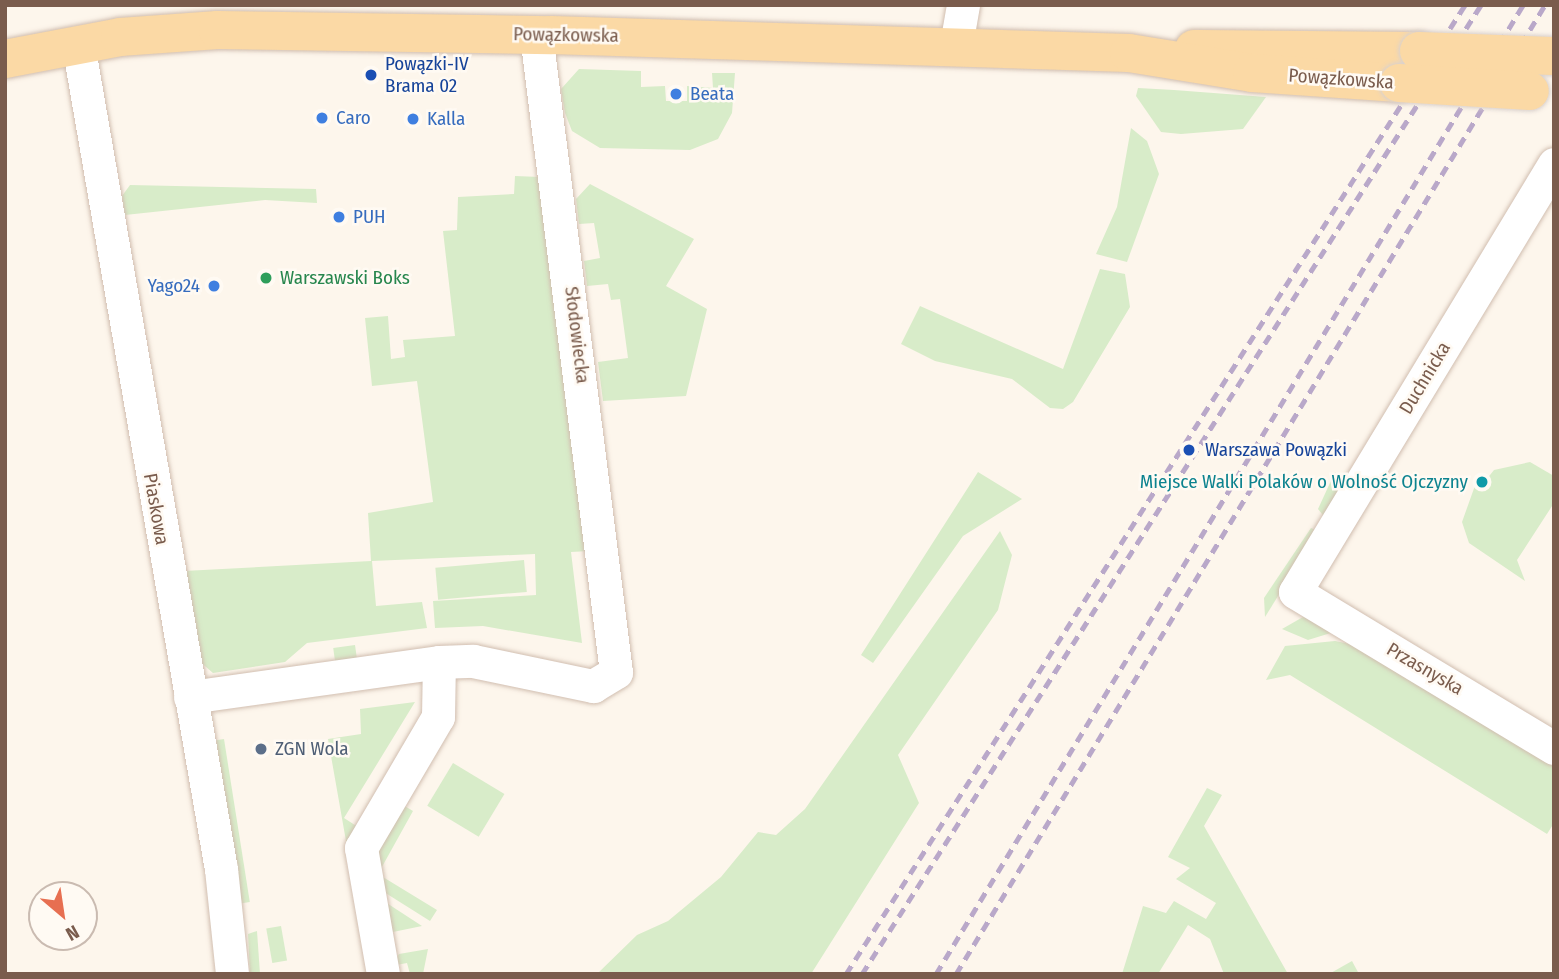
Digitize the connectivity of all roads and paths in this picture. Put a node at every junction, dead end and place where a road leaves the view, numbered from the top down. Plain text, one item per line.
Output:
1 (963, 5) edge
2 (536, 34) junction
3 (78, 44) junction
4 (956, 45) junction
5 (1129, 53) junction
6 (5, 59) edge
7 (1547, 74) edge
8 (1554, 164) edge
9 (1295, 592) joint
10 (439, 662) junction
11 (190, 697) junction
12 (1554, 748) edge
13 (232, 974) edge
14 (383, 974) edge

1 - 4 street
2 - 3 main road, Powązkowska
2 - 4 main road, Powązkowska
2 - 10 street, Słodowiecka
3 - 6 main road, Powązkowska
3 - 11 street, Piaskowa
4 - 5 main road, Powązkowska
5 - 7 main road, Powązkowska, bridge
5 - 7 main road, Powązkowska, bridge
8 - 9 street, Duchnicka
9 - 12 street, Przasnyska
10 - 11 street
10 - 14 street
11 - 13 street, Piaskowa

